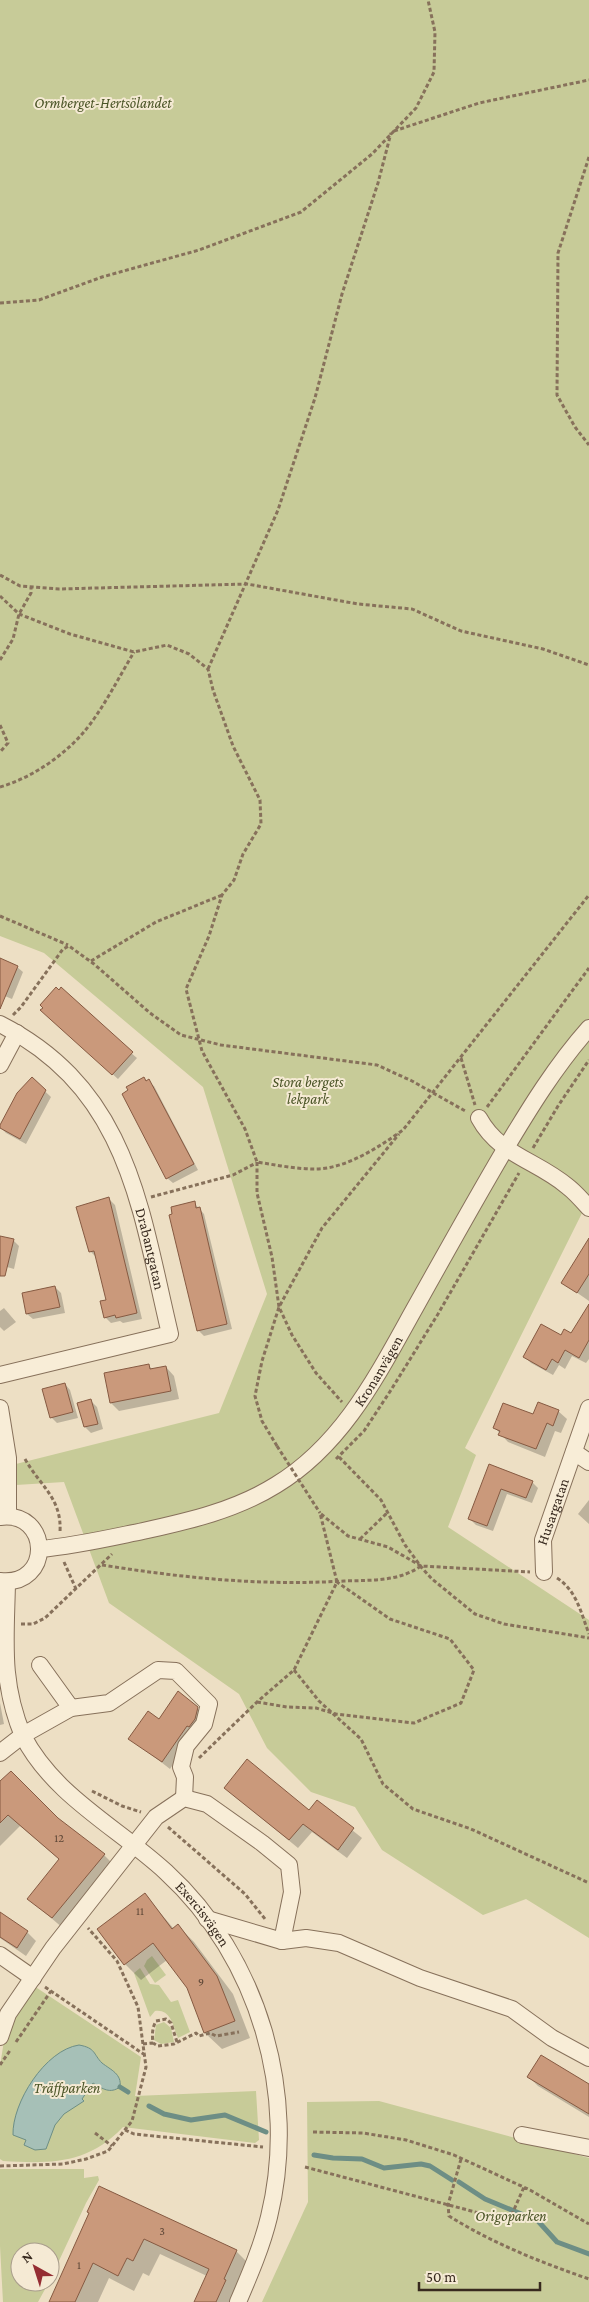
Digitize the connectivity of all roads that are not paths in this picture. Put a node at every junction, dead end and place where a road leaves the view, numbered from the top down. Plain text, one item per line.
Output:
1 (7, 1028) edge
2 (589, 1028) edge
3 (0, 1065) edge
4 (479, 1118) road end
5 (505, 1149) junction
6 (589, 1208) edge
7 (0, 1375) edge
8 (0, 1408) edge
9 (589, 1408) edge
10 (574, 1452) junction
11 (589, 1462) edge
12 (4, 1517) edge
13 (40, 1549) junction
14 (544, 1572) road end
15 (4, 1581) edge
16 (40, 1665) dead end
17 (71, 1708) junction
18 (23, 1735) junction
19 (0, 1753) edge
20 (184, 1798) junction
21 (133, 1845) junction
22 (207, 1919) junction
23 (282, 1941) junction
24 (0, 1955) edge
25 (32, 1978) junction
26 (0, 2037) edge
27 (589, 2058) edge
28 (522, 2135) dead end
29 (589, 2148) edge
30 (238, 2302) edge

1 - 3 street
1 - 7 street, Drabantgatan
2 - 5 street, Kronanvägen
4 - 5 street
5 - 6 street
5 - 13 street, Kronanvägen
8 - 12 street
9 - 10 street, Husargatan
10 - 11 street
10 - 14 street, Husargatan
12 - 13 street
13 - 15 street
15 - 18 street, Exercisvägen
16 - 17 street
17 - 18 street
17 - 20 street
18 - 19 street
18 - 21 street, Exercisvägen
20 - 21 street
20 - 23 street
21 - 22 street, Exercisvägen
21 - 25 street
22 - 23 street
22 - 30 street, Exercisvägen
23 - 27 street
24 - 25 street
25 - 26 street
28 - 29 street

